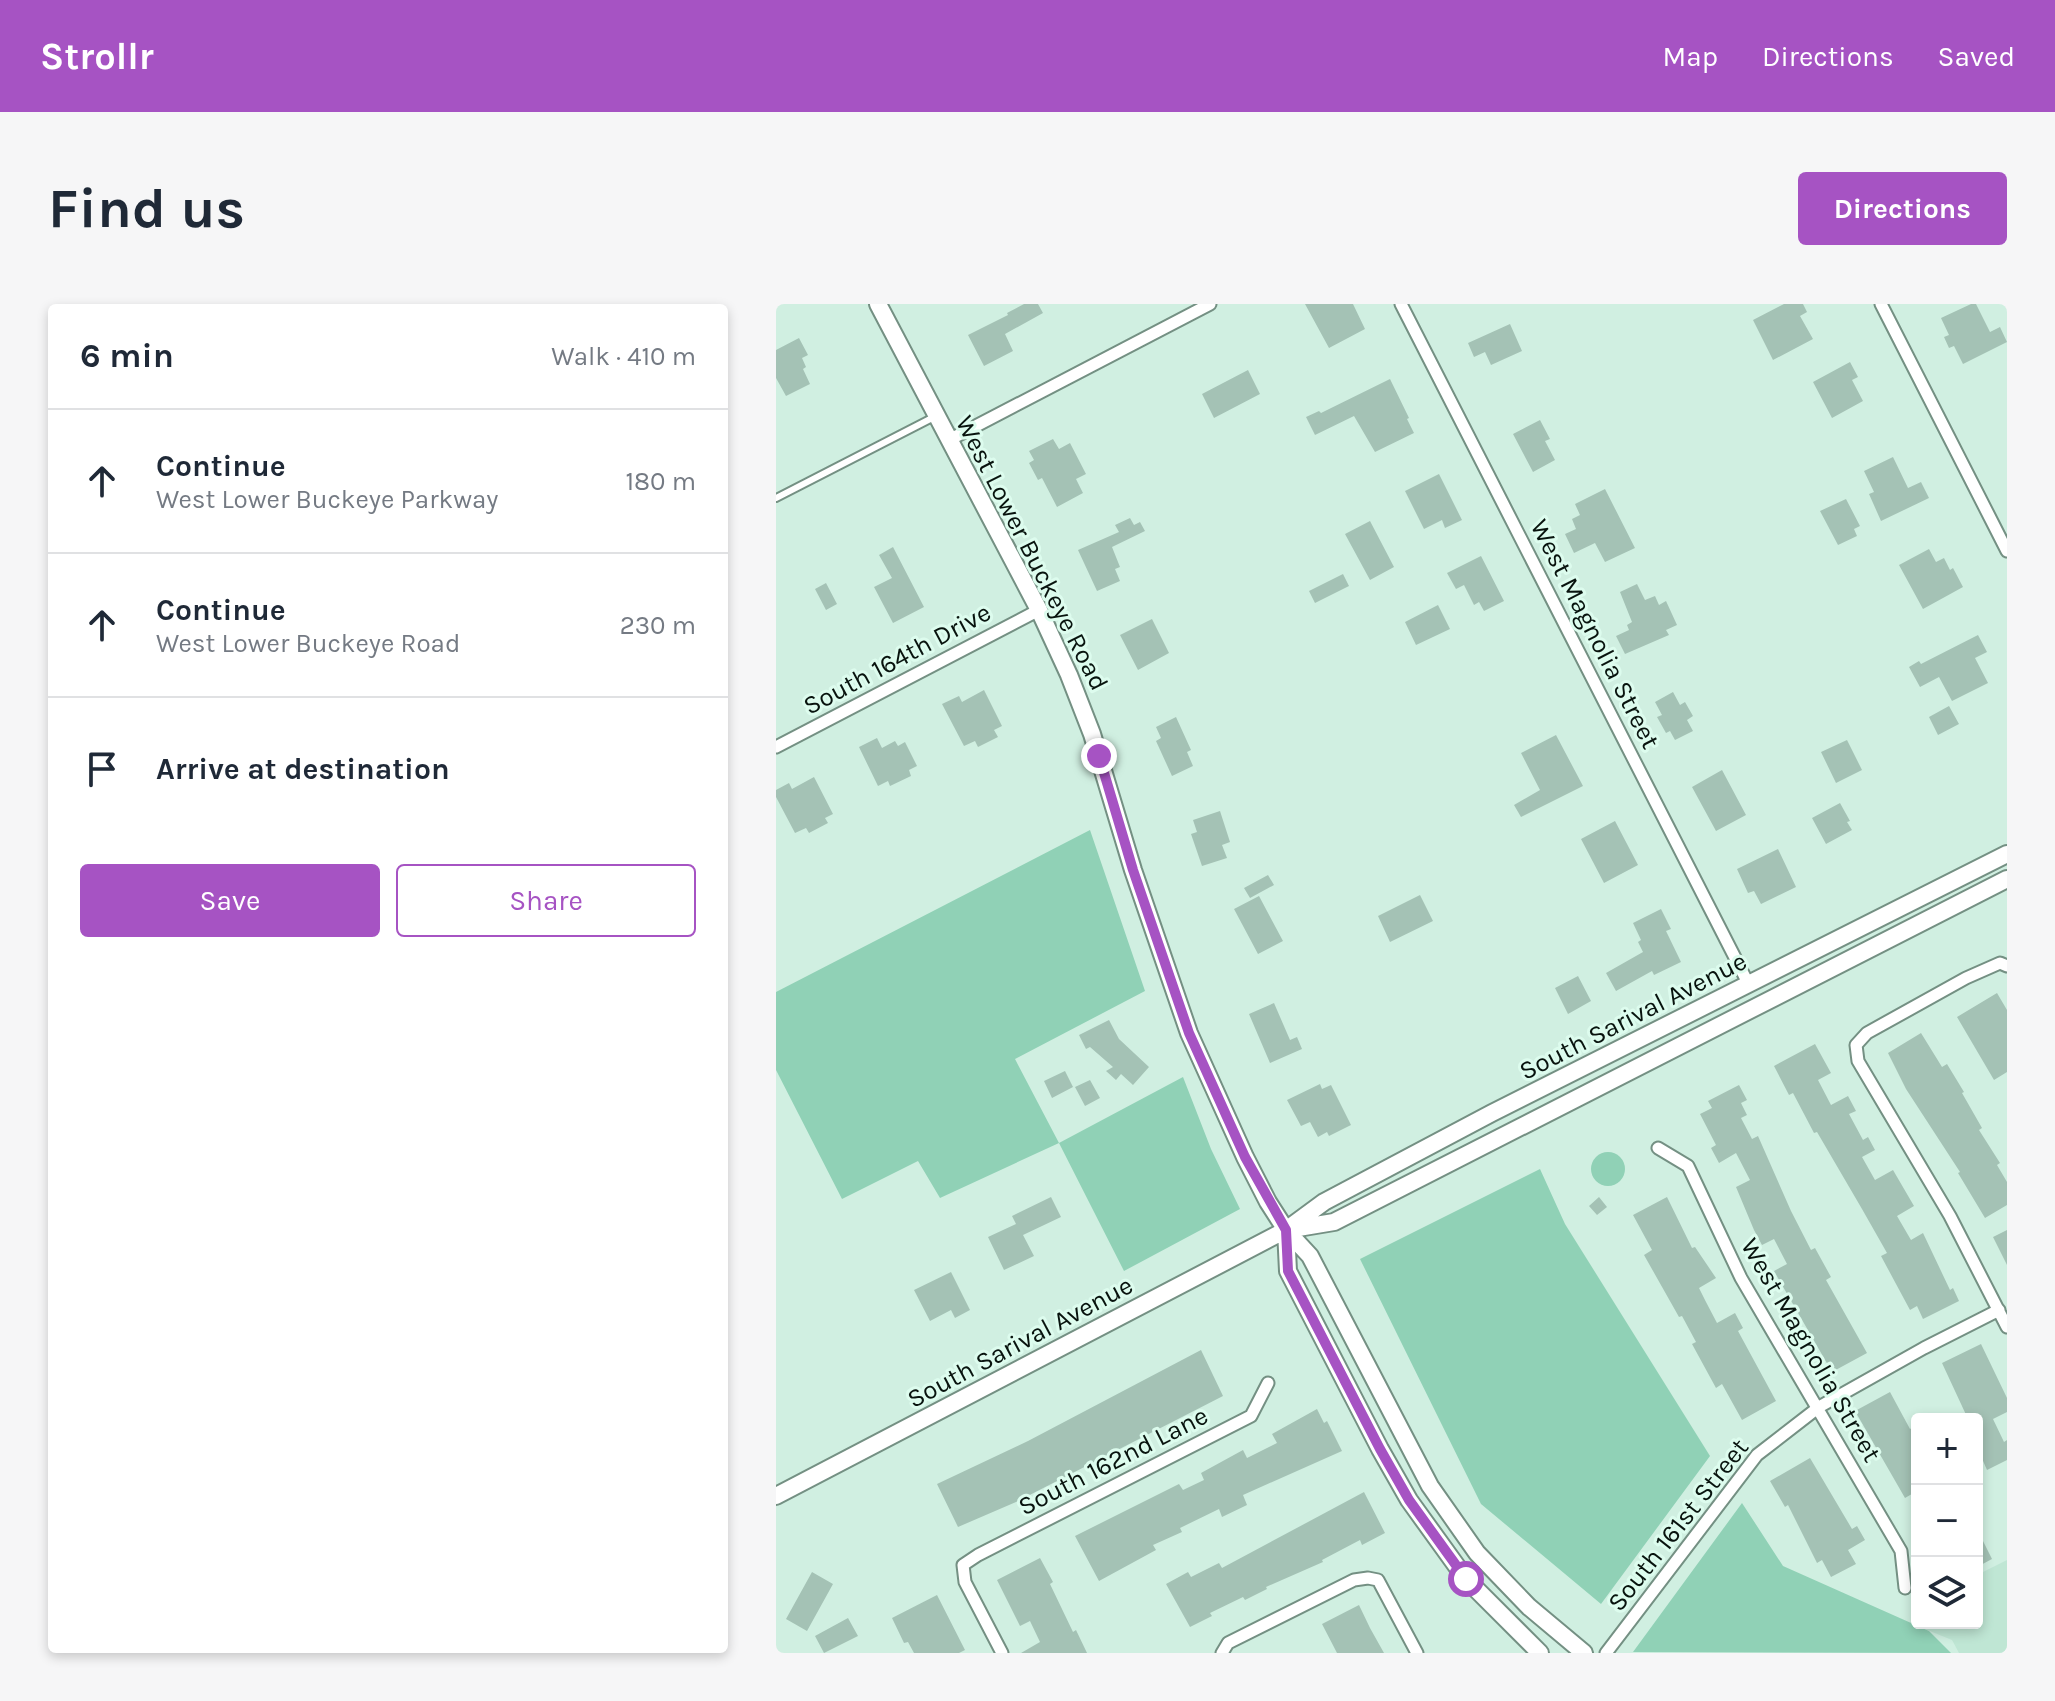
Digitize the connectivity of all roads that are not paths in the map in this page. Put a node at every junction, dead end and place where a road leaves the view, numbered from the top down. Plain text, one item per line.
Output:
1 (878, 304) edge
2 (1210, 304) edge
3 (1401, 304) edge
4 (1881, 304) edge
5 (936, 416) junction
6 (949, 440) junction
7 (776, 498) edge
8 (2007, 551) edge
9 (1039, 610) junction
10 (776, 747) edge
11 (2007, 854) edge
12 (2007, 879) edge
13 (2004, 964) edge
14 (1749, 985) junction
15 (1758, 1005) junction
16 (1658, 1148) dead end
17 (1286, 1230) junction
18 (1999, 1310) junction
19 (2007, 1327) edge
20 (1268, 1383) dead end
21 (1819, 1407) junction
22 (776, 1496) edge
23 (1905, 1588) dead end
24 (1002, 1653) edge
25 (1222, 1653) edge
26 (1417, 1653) edge
27 (1540, 1653) edge
28 (1584, 1653) edge
29 (1606, 1653) edge

1 - 5 main road, West Lower Buckeye Road
2 - 6 street
3 - 14 street, West Magnolia Street
4 - 8 street
5 - 6 main road, West Lower Buckeye Road
5 - 7 lane
6 - 9 main road, West Lower Buckeye Road
9 - 10 street, South 164th Drive
9 - 17 main road, West Lower Buckeye Road
11 - 14 main road, South Sarival Avenue
12 - 15 main road, South Sarival Avenue
13 - 18 street
14 - 15 main road
14 - 17 main road, South Sarival Avenue
15 - 17 main road, South Sarival Avenue
16 - 21 street, West Magnolia Street
17 - 22 main road, South Sarival Avenue
17 - 27 main road
17 - 28 main road
18 - 19 street
18 - 21 street, South 161st Street
20 - 24 street, South 162nd Lane
21 - 23 street, West Magnolia Street
21 - 29 street, South 161st Street
25 - 26 street

